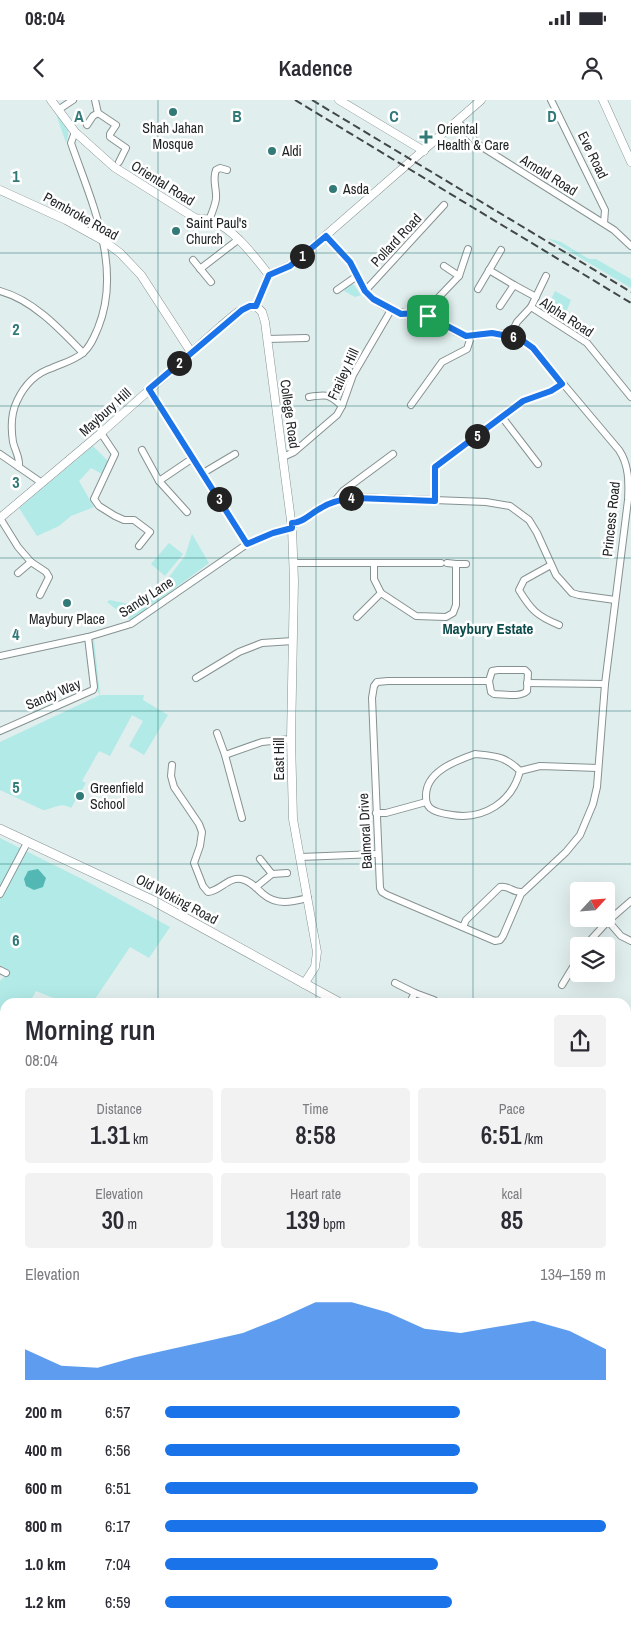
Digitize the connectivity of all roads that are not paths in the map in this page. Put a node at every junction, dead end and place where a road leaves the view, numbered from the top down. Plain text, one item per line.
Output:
1 (51, 100) edge
2 (73, 100) edge
3 (95, 100) edge
4 (339, 100) edge
5 (482, 100) edge
6 (551, 100) edge
7 (605, 100) edge
8 (58, 110) junction
9 (98, 113) junction
10 (457, 121) junction
11 (87, 125) dead end
12 (75, 132) junction
13 (424, 151) junction
14 (119, 162) dead end
15 (631, 162) edge
16 (227, 170) dead end
17 (0, 190) edge
18 (444, 205) dead end
19 (209, 220) junction
20 (604, 223) junction
21 (326, 236) junction
22 (239, 239) junction
23 (104, 241) junction
24 (631, 246) edge
25 (468, 249) dead end
26 (501, 250) dead end
27 (193, 260) dead end
28 (444, 266) dead end
29 (200, 270) junction
30 (489, 270) junction
31 (269, 275) junction
32 (357, 276) junction
33 (459, 276) junction
34 (546, 276) dead end
35 (211, 282) dead end
36 (514, 285) junction
37 (478, 289) dead end
38 (337, 290) dead end
39 (0, 291) edge
40 (365, 291) junction
41 (536, 297) junction
42 (256, 306) junction
43 (500, 306) dead end
44 (532, 307) junction
45 (391, 310) junction
46 (428, 316) junction
47 (510, 336) junction
48 (471, 337) junction
49 (267, 338) junction
50 (306, 338) dead end
51 (191, 352) junction
52 (83, 353) junction
53 (562, 384) junction
54 (149, 389) junction
55 (309, 397) dead end
56 (631, 397) edge
57 (411, 405) dead end
58 (342, 406) junction
59 (502, 416) junction
60 (101, 433) junction
61 (142, 450) dead end
62 (0, 454) edge
63 (235, 454) dead end
64 (393, 454) dead end
65 (283, 457) junction
66 (193, 458) junction
67 (538, 464) dead end
68 (19, 468) junction
69 (203, 473) junction
70 (160, 481) junction
71 (42, 483) junction
72 (435, 501) junction
73 (334, 502) junction
74 (187, 512) dead end
75 (0, 518) edge
76 (292, 526) junction
77 (247, 544) junction
78 (140, 546) dead end
79 (31, 562) junction
80 (293, 563) junction
81 (374, 564) junction
82 (456, 564) junction
83 (466, 564) dead end
84 (551, 565) junction
85 (18, 573) dead end
86 (381, 594) junction
87 (40, 595) dead end
88 (615, 600) junction
89 (357, 617) dead end
90 (559, 625) dead end
91 (88, 637) junction
92 (293, 641) junction
93 (0, 656) edge
94 (196, 678) dead end
95 (489, 681) junction
96 (528, 683) junction
97 (605, 684) junction
98 (0, 731) edge
99 (217, 733) dead end
100 (292, 739) junction
101 (226, 755) junction
102 (172, 765) dead end
103 (598, 768) junction
104 (520, 771) junction
105 (426, 802) junction
106 (376, 813) junction
107 (242, 818) dead end
108 (0, 829) edge
109 (28, 841) junction
110 (378, 854) junction
111 (300, 857) junction
112 (260, 858) dead end
113 (287, 873) dead end
114 (272, 874) junction
115 (256, 887) junction
116 (522, 892) junction
117 (0, 894) edge
118 (308, 898) junction
119 (631, 901) edge
120 (615, 915) edge
121 (462, 927) junction
122 (614, 928) edge
123 (631, 941) edge
124 (570, 972) edge
125 (395, 983) dead end
126 (304, 984) junction
127 (562, 985) dead end
128 (415, 993) junction
129 (330, 998) edge
130 (412, 998) edge
131 (429, 998) edge

1 - 8 street, Oriental Road
2 - 8 street
3 - 9 street
4 - 13 street
5 - 10 street
6 - 20 street, Eve Road
7 - 15 street
8 - 12 street, Oriental Road
9 - 11 street
9 - 14 street
10 - 13 street
10 - 20 street, Arnold Road
12 - 19 street, Oriental Road
12 - 23 street
13 - 21 street
16 - 19 street
17 - 23 street, Pembroke Road
18 - 40 street, Pollard Road
19 - 22 street, Oriental Road
20 - 24 street, Arnold Road
21 - 31 street
21 - 32 street
22 - 29 street
22 - 31 street, Oriental Road
23 - 51 street, Pembroke Road
23 - 52 street
25 - 33 street
26 - 30 street
27 - 29 street
28 - 33 street
29 - 35 street
30 - 36 street
30 - 37 street
31 - 42 street
32 - 38 street
32 - 40 street
33 - 46 street
34 - 41 street
36 - 41 street
36 - 43 street
39 - 52 street
40 - 45 street
41 - 44 street
42 - 49 street, College Road
42 - 51 street, Maybury Hill
44 - 47 street, Alpha Road
44 - 56 street, Alpha Road
45 - 46 street
45 - 58 street, Frailey Hill
46 - 48 street
47 - 48 street, Princess Road
47 - 53 street, Princess Road
48 - 57 street
49 - 50 street
49 - 65 street, College Road
51 - 54 street, Maybury Hill
52 - 68 street
53 - 59 street
53 - 88 street, Princess Road
54 - 60 street, Maybury Hill
54 - 66 street
55 - 58 street
58 - 65 street, Frailey Hill
59 - 67 street
59 - 72 street
60 - 71 street, Maybury Hill
60 - 78 street
61 - 70 street
62 - 68 street
63 - 69 street
64 - 73 street
65 - 76 street, College Road
66 - 69 street
66 - 70 street
68 - 71 street
69 - 77 street
70 - 74 street
71 - 75 street, Maybury Hill
72 - 73 street
72 - 84 street
73 - 76 street, Sandy Lane
75 - 79 street
76 - 77 street, Sandy Lane
76 - 80 street, East Hill
77 - 91 street, Sandy Lane
79 - 85 street
79 - 87 street
80 - 81 street
80 - 92 street, East Hill
81 - 82 street
81 - 86 street
82 - 83 street
82 - 86 street
84 - 88 street
84 - 90 street
86 - 89 street
88 - 97 street, Princess Road
91 - 93 street, Sandy Lane
91 - 98 street, Sandy Way
92 - 94 street
92 - 100 street, East Hill
95 - 96 street
95 - 96 street
95 - 106 street, Balmoral Drive
96 - 97 street
97 - 103 street, Princess Road
99 - 101 street
100 - 101 street
100 - 111 street, East Hill
101 - 107 street
102 - 115 street
103 - 104 street
103 - 116 street, Balmoral Drive
104 - 105 street
104 - 105 street
105 - 106 street
106 - 110 street, Balmoral Drive
108 - 109 main road, Old Woking Road
109 - 117 street
109 - 126 main road, Old Woking Road
110 - 111 street
110 - 121 street, Balmoral Drive
111 - 118 street, East Hill
112 - 114 street
113 - 114 street
114 - 115 street
115 - 118 street
116 - 121 street
116 - 121 street, Balmoral Drive
118 - 126 street, East Hill
119 - 120 street
122 - 123 street
124 - 127 street
125 - 128 street
126 - 129 main road, Old Woking Road
128 - 130 street
128 - 131 street

